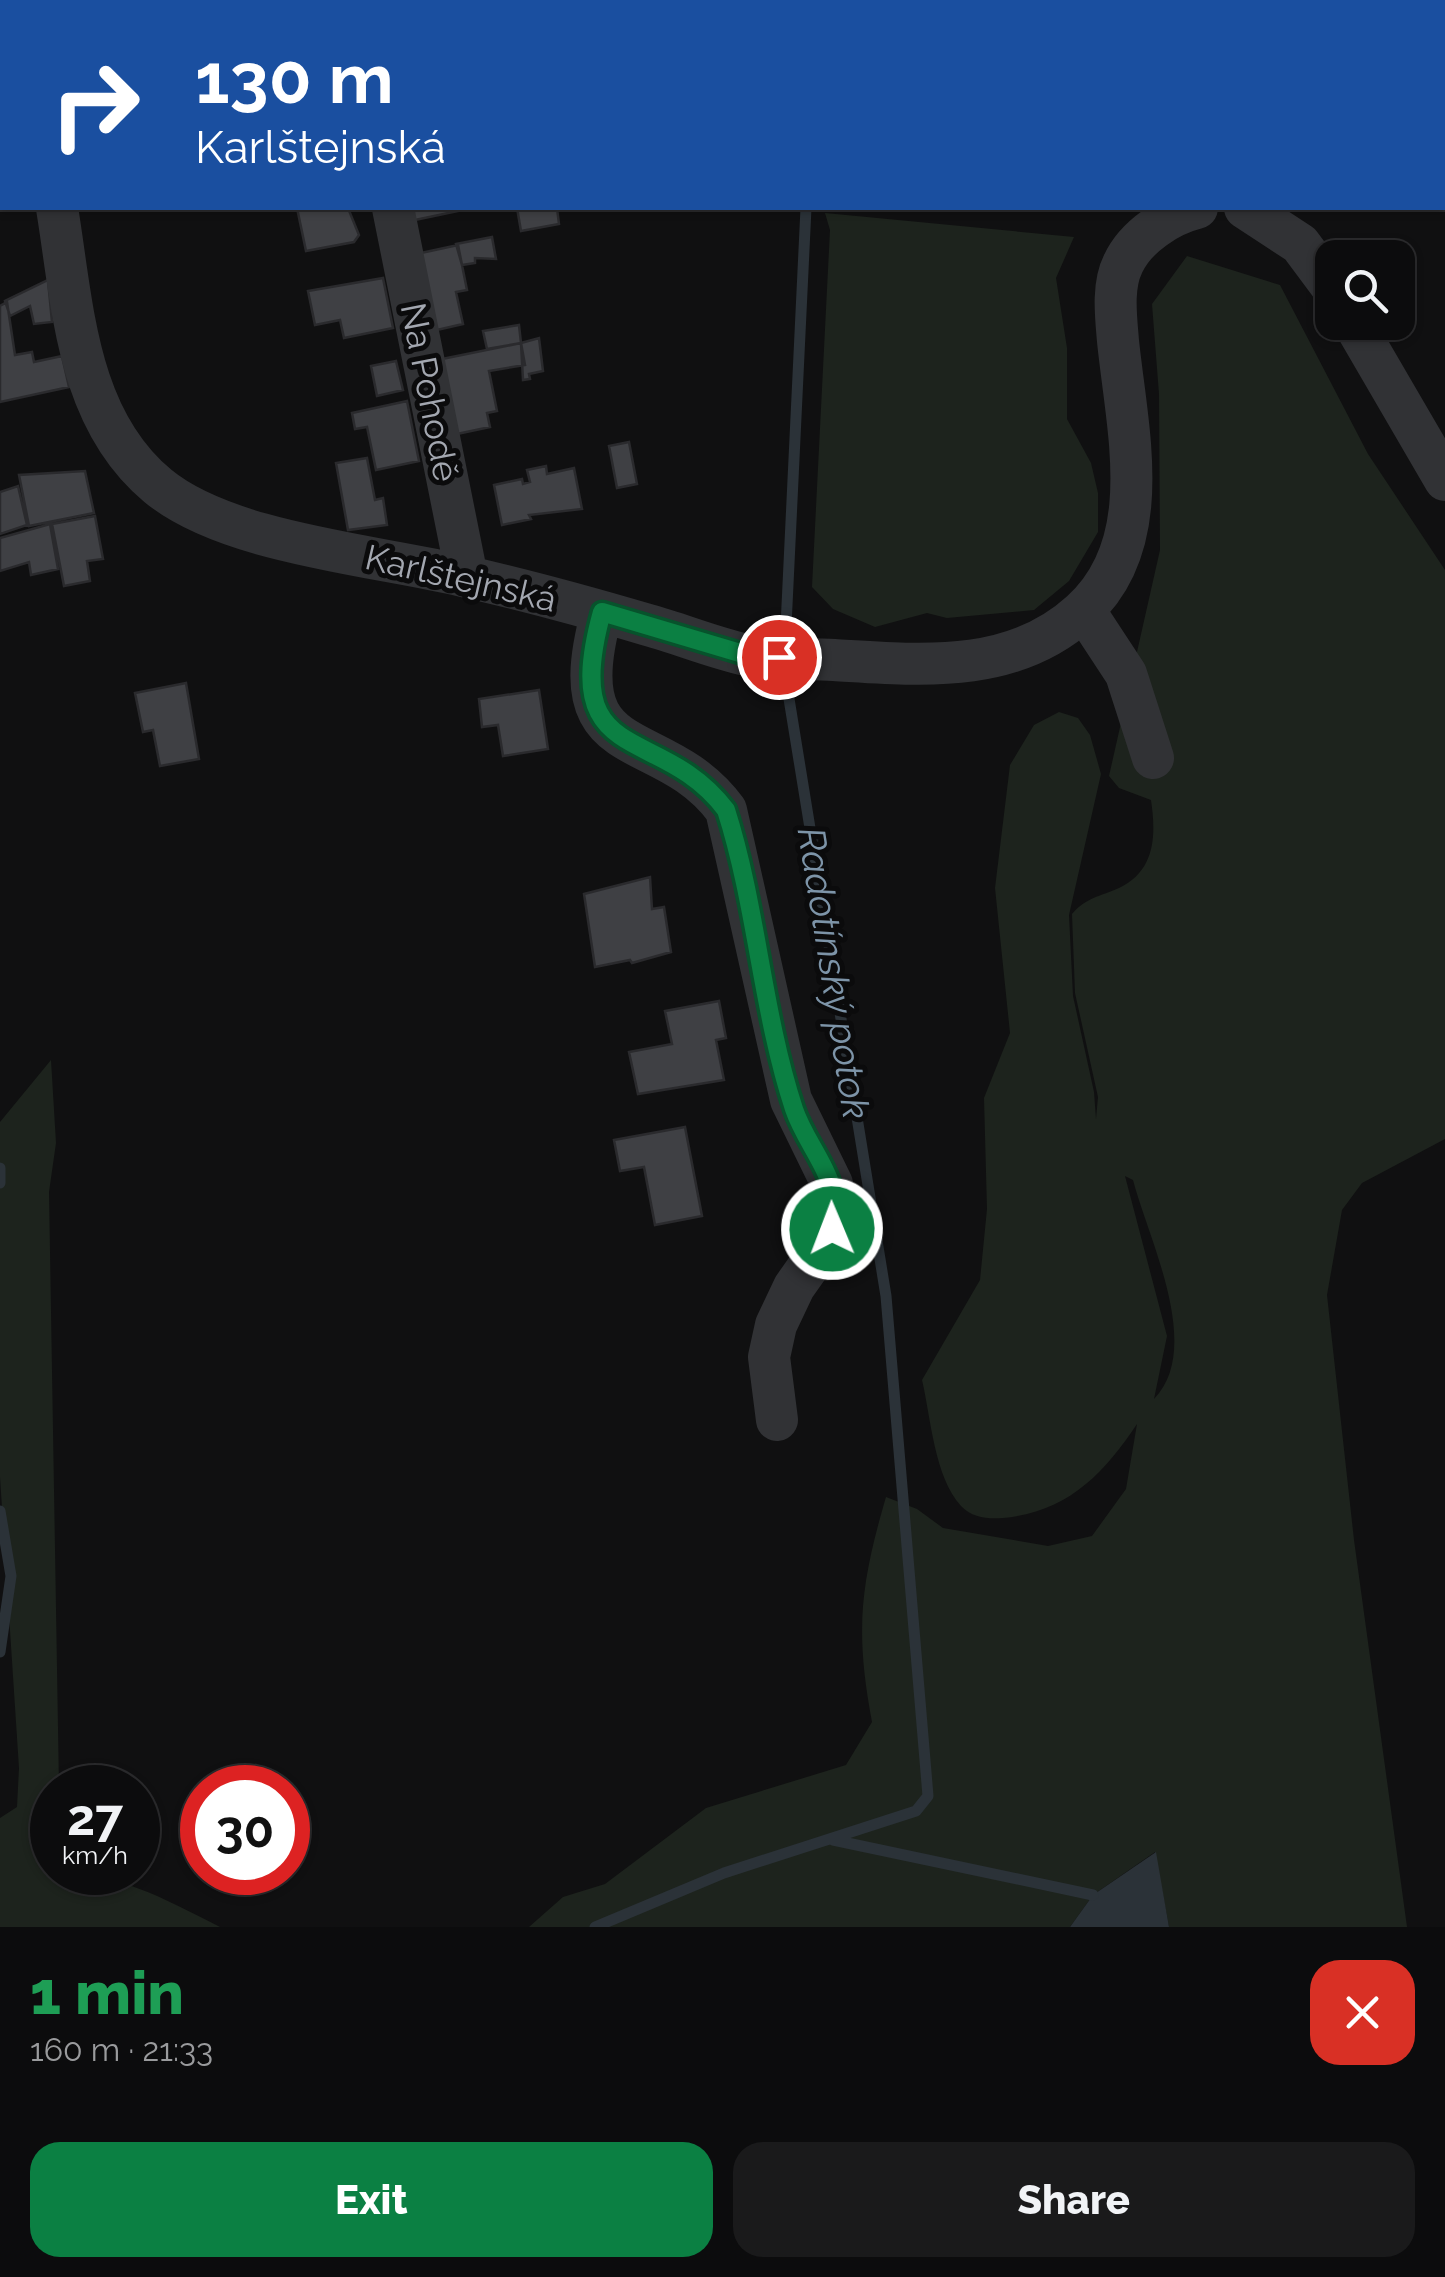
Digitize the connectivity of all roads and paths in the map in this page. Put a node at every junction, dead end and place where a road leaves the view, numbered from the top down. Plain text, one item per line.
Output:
1 (57, 210) edge
2 (393, 210) edge
3 (1189, 210) edge
4 (1248, 210) edge
5 (1315, 264) edge
6 (1363, 340) edge
7 (1445, 480) edge
8 (467, 576) junction
9 (1084, 610) junction
10 (602, 612) junction
11 (1152, 758) dead end
12 (777, 1420) dead end

1 - 8 street, Karlštejnská
2 - 8 street, Na Pohodě
3 - 9 street, Karlštejnská
4 - 5 street
6 - 7 street
8 - 10 street, Karlštejnská
9 - 10 street, Karlštejnská
9 - 11 street
10 - 12 street

